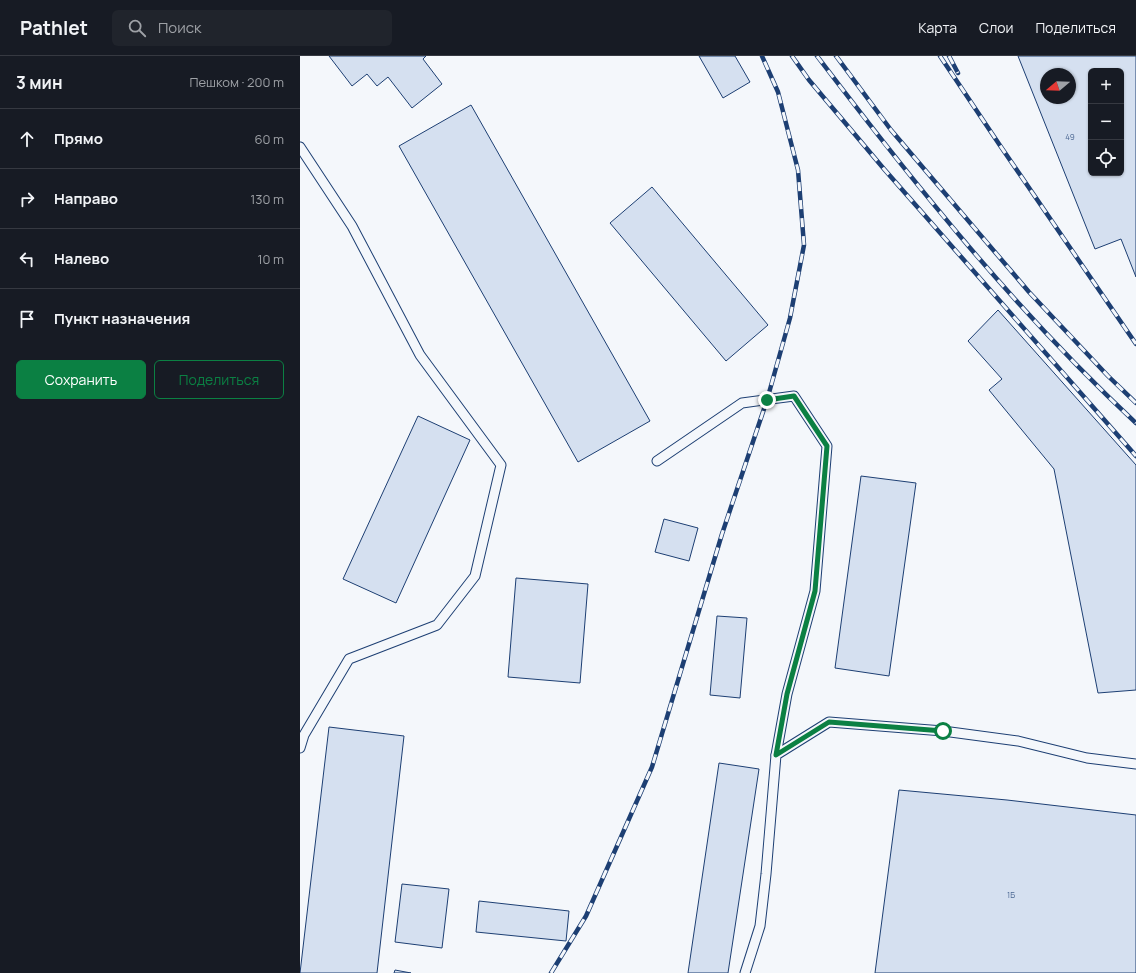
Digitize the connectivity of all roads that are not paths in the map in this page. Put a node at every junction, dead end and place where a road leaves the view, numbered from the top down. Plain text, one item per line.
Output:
1 (300, 147) edge
2 (657, 461) dead end
3 (300, 748) edge
4 (776, 755) junction
5 (1136, 764) edge
6 (745, 973) edge

1 - 3 lane
2 - 4 lane
4 - 5 lane
4 - 6 lane

